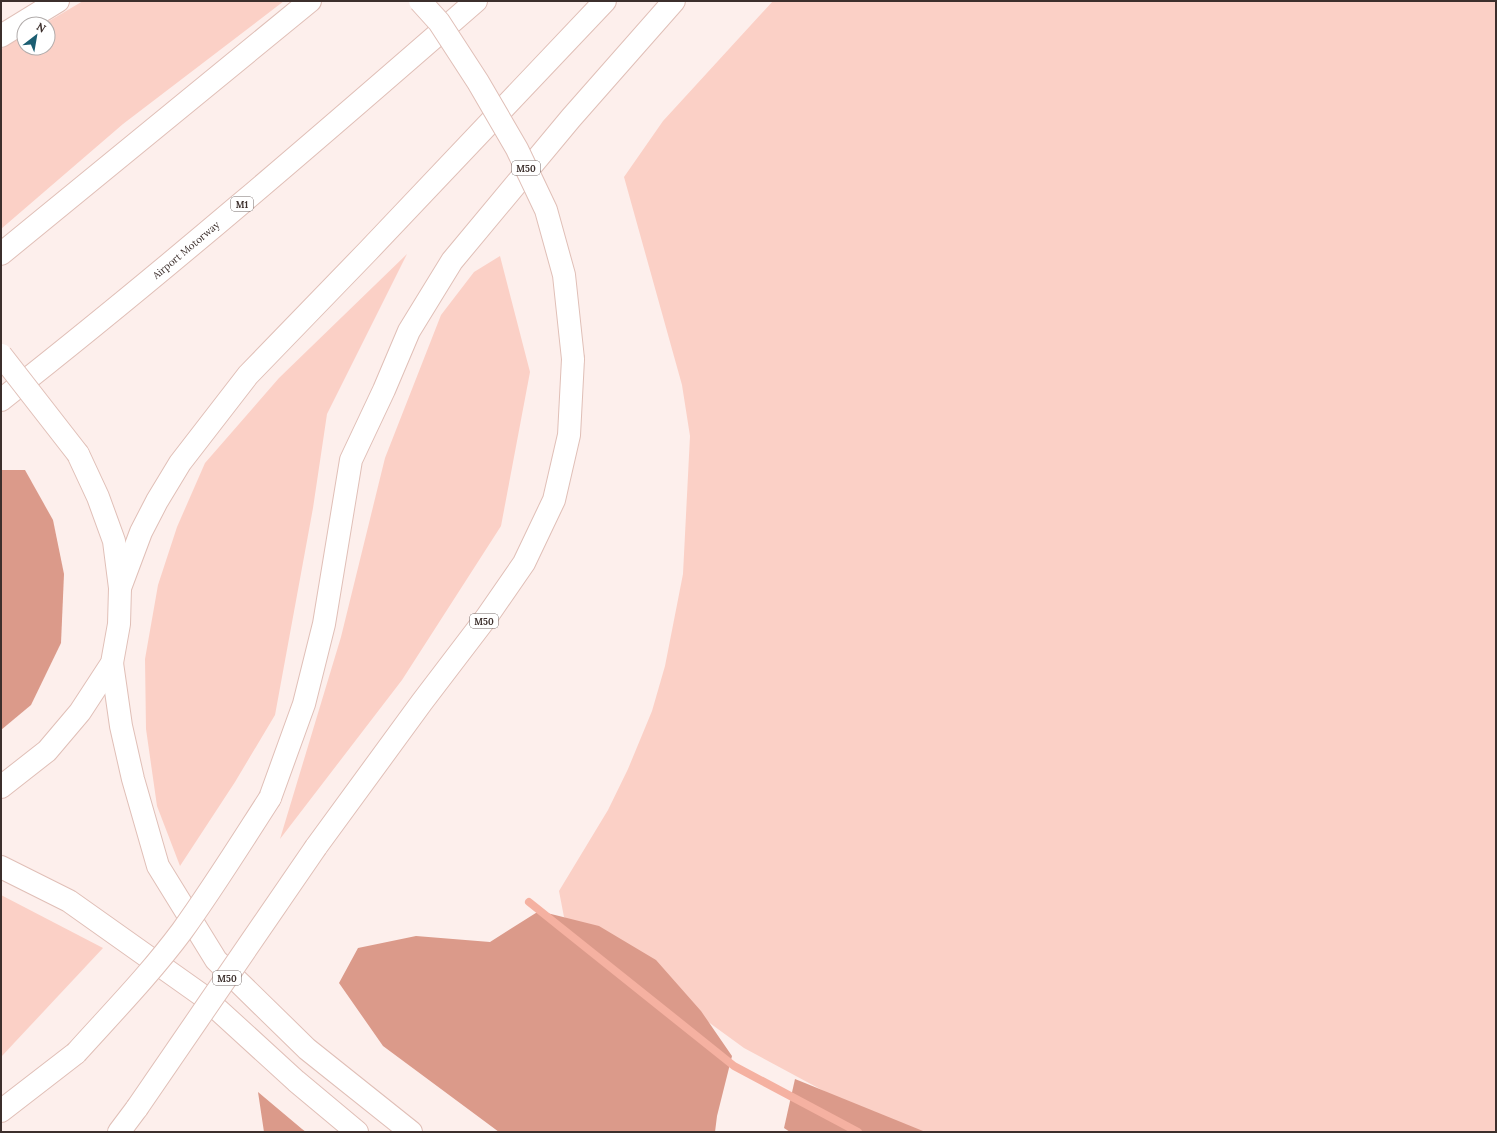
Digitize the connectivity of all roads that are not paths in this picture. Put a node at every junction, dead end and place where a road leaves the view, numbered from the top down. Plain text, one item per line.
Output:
1 (58, 1) edge
2 (310, 1) edge
3 (420, 1) edge
4 (476, 1) edge
5 (605, 1) edge
6 (674, 1) edge
7 (1, 36) edge
8 (1, 254) edge
9 (1, 355) edge
10 (1, 400) edge
11 (120, 588) junction
12 (112, 663) junction
13 (1, 787) edge
14 (1, 867) edge
15 (1, 1111) edge
16 (119, 1132) edge
17 (357, 1132) edge
18 (411, 1132) edge

1 - 7 main road
2 - 8 main road
3 - 16 main road, M50, bridge
4 - 10 main road, Airport Motorway / M1
5 - 11 main road
6 - 15 main road, bridge
9 - 11 main road, bridge
11 - 12 main road
12 - 13 main road
12 - 18 main road
14 - 17 main road

